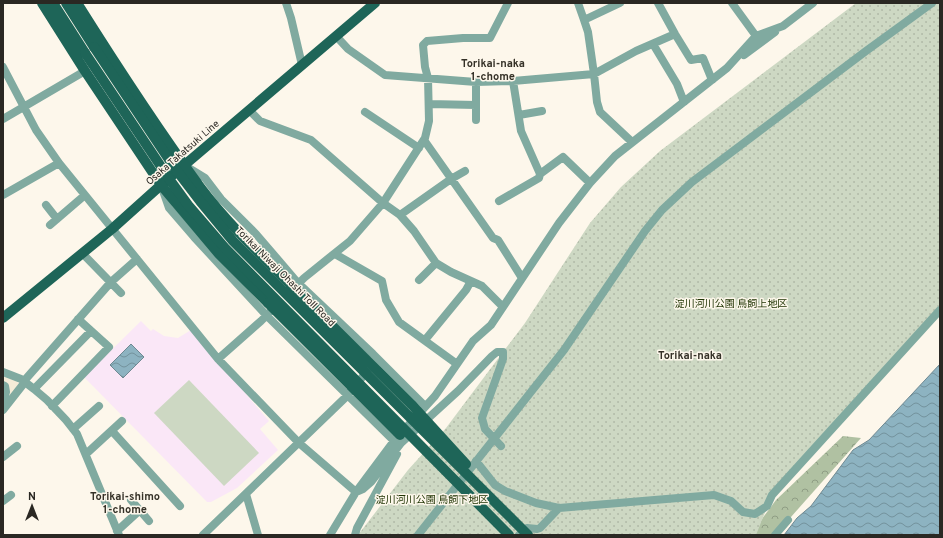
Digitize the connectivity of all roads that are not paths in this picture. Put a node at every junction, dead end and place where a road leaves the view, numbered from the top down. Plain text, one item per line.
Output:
1 (42, 3) edge
2 (53, 3) edge
3 (66, 3) edge
4 (77, 3) edge
5 (286, 3) edge
6 (375, 3) edge
7 (508, 3) edge
8 (578, 3) edge
9 (620, 3) edge
10 (658, 3) edge
11 (732, 3) edge
12 (813, 3) edge
13 (932, 3) edge
14 (584, 20) junction
15 (783, 26) junction
16 (675, 34) junction
17 (336, 36) junction
18 (756, 36) junction
19 (653, 44) junction
20 (90, 50) junction
21 (302, 65) junction
22 (3, 67) edge
23 (727, 68) junction
24 (85, 72) junction
25 (594, 74) junction
26 (428, 78) junction
27 (712, 80) junction
28 (513, 81) junction
29 (476, 82) junction
30 (684, 102) junction
31 (429, 104) junction
32 (476, 105) junction
33 (23, 107) junction
34 (249, 110) junction
35 (542, 111) dead end
36 (364, 112) dead end
37 (519, 115) junction
38 (3, 119) edge
39 (476, 120) dead end
40 (424, 140) junction
41 (632, 142) junction
42 (419, 148) junction
43 (58, 163) junction
44 (184, 166) junction
45 (464, 171) dead end
46 (540, 174) junction
47 (451, 179) junction
48 (590, 183) junction
49 (161, 185) junction
50 (3, 195) edge
51 (85, 195) junction
52 (382, 202) junction
53 (499, 202) dead end
54 (46, 205) dead end
55 (400, 215) junction
56 (57, 219) junction
57 (50, 225) dead end
58 (112, 229) junction
59 (82, 253) junction
60 (335, 254) junction
61 (137, 259) junction
62 (436, 263) junction
63 (522, 278) junction
64 (419, 280) dead end
65 (471, 281) junction
66 (111, 282) junction
67 (295, 284) junction
68 (121, 293) dead end
69 (503, 306) junction
70 (940, 310) edge
71 (267, 316) junction
72 (3, 318) edge
73 (78, 319) junction
74 (91, 331) junction
75 (425, 340) junction
76 (377, 358) junction
77 (218, 359) junction
78 (457, 364) junction
79 (3, 372) edge
80 (24, 381) junction
81 (3, 385) edge
82 (34, 389) junction
83 (348, 395) junction
84 (3, 401) edge
85 (52, 406) junction
86 (100, 406) dead end
87 (425, 406) junction
88 (3, 410) edge
89 (122, 421) dead end
90 (73, 429) junction
91 (112, 431) junction
92 (494, 439) junction
93 (398, 442) junction
94 (299, 443) junction
95 (17, 446) dead end
96 (501, 446) dead end
97 (86, 454) junction
98 (3, 456) edge
99 (476, 461) junction
100 (356, 492) junction
101 (246, 494) junction
102 (487, 494) junction
103 (131, 500) dead end
104 (477, 504) junction
105 (180, 506) dead end
106 (559, 508) junction
107 (140, 510) junction
108 (788, 520) dead end
109 (149, 521) dead end
110 (118, 533) edge
111 (204, 535) edge
112 (258, 535) edge
113 (330, 535) edge
114 (355, 535) edge
115 (418, 535) edge
116 (509, 535) edge
117 (519, 535) edge
118 (528, 535) edge
119 (774, 535) edge

1 - 24 main road
2 - 20 main road, Torikai Niwaji Ohashi Toll Road
3 - 20 main road, Torikai Niwaji Ohashi Toll Road
4 - 44 main road
5 - 21 street
6 - 17 main road, Osaka Takatsuki Line
7 - 26 street
8 - 14 street
9 - 14 street
10 - 16 street
11 - 18 street
12 - 15 street
13 - 92 street
14 - 25 street
15 - 18 street
15 - 23 street
16 - 19 street
16 - 27 street
17 - 21 main road, Osaka Takatsuki Line
17 - 26 street
18 - 23 street
19 - 25 street
19 - 30 street
20 - 102 main road, Torikai Niwaji Ohashi Toll Road, bridge
20 - 104 main road, Torikai Niwaji Ohashi Toll Road, bridge
21 - 34 main road, Osaka Takatsuki Line
22 - 33 street
23 - 27 street
24 - 33 street
24 - 49 main road
25 - 28 street
25 - 41 street
26 - 29 street
26 - 31 street
27 - 30 street
28 - 29 street
28 - 37 street
29 - 32 street
30 - 41 street
31 - 32 street
31 - 40 street
32 - 39 street
33 - 38 street
33 - 43 street
34 - 44 main road, Osaka Takatsuki Line
34 - 52 street
35 - 37 street
36 - 42 street
37 - 46 street
40 - 42 street
40 - 47 street
41 - 48 street
42 - 52 street
43 - 50 street
43 - 51 street
44 - 49 main road, Osaka Takatsuki Line
44 - 67 main road
45 - 47 street
46 - 48 street
46 - 53 street
47 - 55 street
47 - 63 street
48 - 63 street
49 - 58 main road, Osaka Takatsuki Line
49 - 71 street
49 - 104 main road, bridge
51 - 56 street
51 - 58 street
52 - 55 street
52 - 60 street
54 - 56 street
55 - 62 street
56 - 57 street
58 - 59 main road, Osaka Takatsuki Line
58 - 61 street
59 - 66 street
59 - 72 main road, Osaka Takatsuki Line
60 - 67 street
60 - 75 street
61 - 66 street
61 - 77 street
62 - 64 street
62 - 65 street
63 - 69 street
65 - 69 street
65 - 75 street
66 - 68 street
66 - 73 street
67 - 71 street
67 - 76 street
67 - 102 main road, bridge
69 - 78 street
70 - 106 street
71 - 77 street
71 - 83 street
73 - 74 street
73 - 80 street
74 - 82 street
74 - 85 street
75 - 78 street
76 - 83 street
76 - 87 street
77 - 94 street
78 - 87 street
79 - 80 street
80 - 82 street
80 - 88 street
81 - 84 street
82 - 85 street
83 - 93 street
83 - 94 street
85 - 90 street
86 - 90 street
87 - 93 street
89 - 91 street
90 - 97 street
91 - 97 street
91 - 105 street
92 - 93 street
92 - 96 street
92 - 99 street
93 - 100 street
93 - 114 street
94 - 100 street
94 - 101 street
95 - 98 street
97 - 110 street
99 - 106 street
99 - 115 street
100 - 113 street
101 - 111 street
101 - 112 street
102 - 118 main road, Torikai Niwaji Ohashi Toll Road, bridge
103 - 107 street
104 - 116 main road, Torikai Niwaji Ohashi Toll Road, bridge
106 - 117 street
107 - 109 street
107 - 110 street
108 - 119 street

